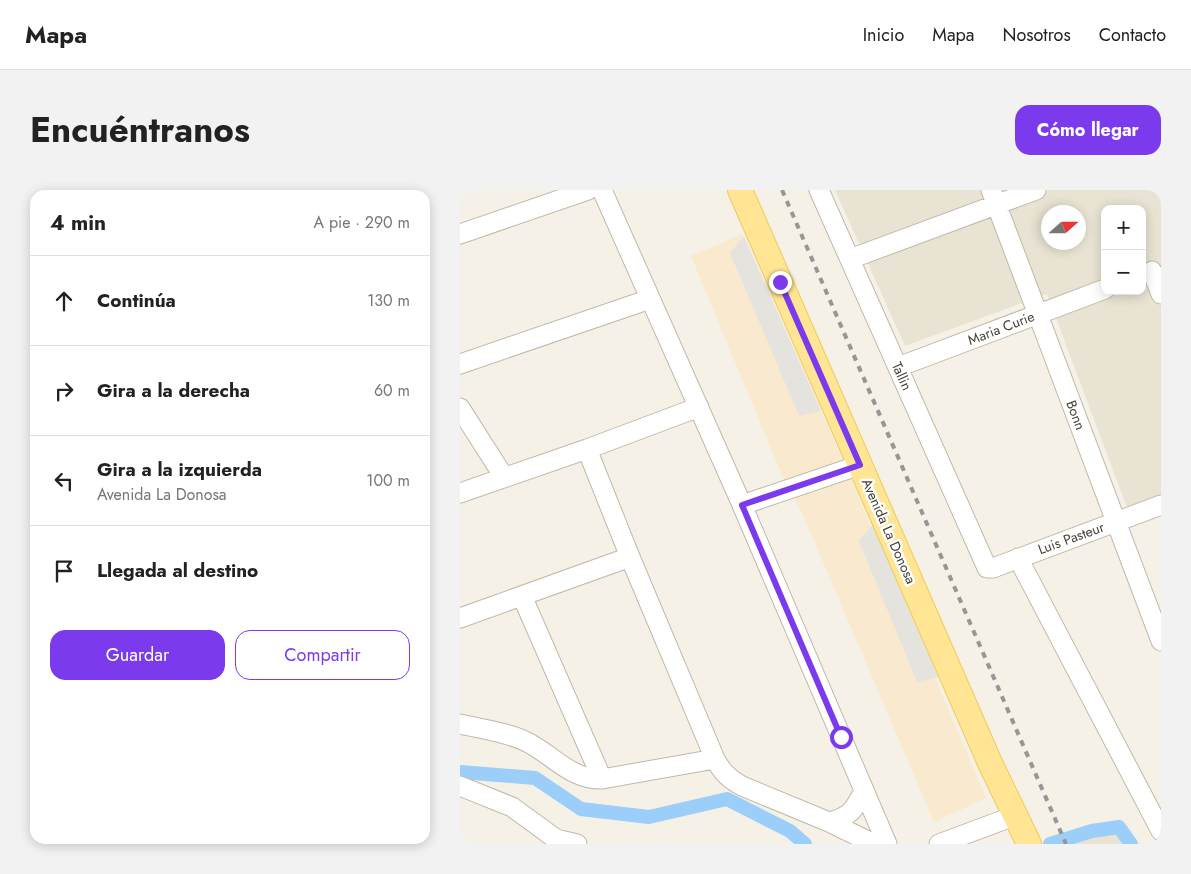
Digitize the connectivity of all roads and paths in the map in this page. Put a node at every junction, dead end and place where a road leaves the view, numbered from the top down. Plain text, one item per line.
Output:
1 (588, 190) edge
2 (602, 190) edge
3 (740, 190) edge
4 (819, 190) edge
5 (1036, 190) edge
6 (993, 197) edge
7 (460, 234) edge
8 (850, 260) junction
9 (1152, 271) edge
10 (1101, 290) edge
11 (1161, 294) edge
12 (650, 299) junction
13 (1038, 314) junction
14 (460, 364) edge
15 (898, 366) junction
16 (699, 407) junction
17 (460, 408) edge
18 (587, 449) junction
19 (860, 465) junction
20 (504, 477) junction
21 (460, 493) edge
22 (742, 505) junction
23 (1161, 506) edge
24 (1117, 521) junction
25 (630, 557) junction
26 (1018, 558) junction
27 (983, 562) joint
28 (522, 596) junction
29 (460, 618) edge
30 (1161, 641) edge
31 (460, 724) edge
32 (715, 759) junction
33 (990, 762) junction
34 (602, 779) junction
35 (460, 786) edge
36 (864, 791) junction
37 (1006, 819) junction
38 (829, 822) junction
39 (1161, 831) edge
40 (577, 844) edge
41 (874, 844) edge
42 (887, 844) edge
43 (939, 844) edge
44 (1010, 844) edge
45 (1029, 844) edge

1 - 7 street
2 - 12 street
3 - 19 main road, Avenida La Donosa
4 - 8 street, Tallin
5 - 6 street
6 - 8 street
6 - 13 street, Bonn
8 - 15 street, Tallin
9 - 11 street
10 - 13 street, Maria Curie
12 - 14 street
12 - 16 street
13 - 15 street, Maria Curie
13 - 24 street, Bonn
15 - 27 street, Tallin
16 - 18 street
16 - 22 street
17 - 20 street
18 - 20 street
18 - 25 street
19 - 22 street
19 - 33 main road, Avenida La Donosa
20 - 21 street
22 - 36 street
23 - 24 street, Luis Pasteur
24 - 26 street, Luis Pasteur
24 - 30 street, Bonn
25 - 28 street
25 - 32 street
26 - 27 street, Luis Pasteur
26 - 39 street
28 - 29 street
28 - 34 street
31 - 34 street
32 - 34 street
32 - 38 street
33 - 37 main road, Avenida La Donosa
33 - 45 main road, Avenida La Donosa
35 - 40 street
36 - 38 street
36 - 42 street
37 - 43 street
37 - 44 main road, Avenida La Donosa
38 - 41 street

